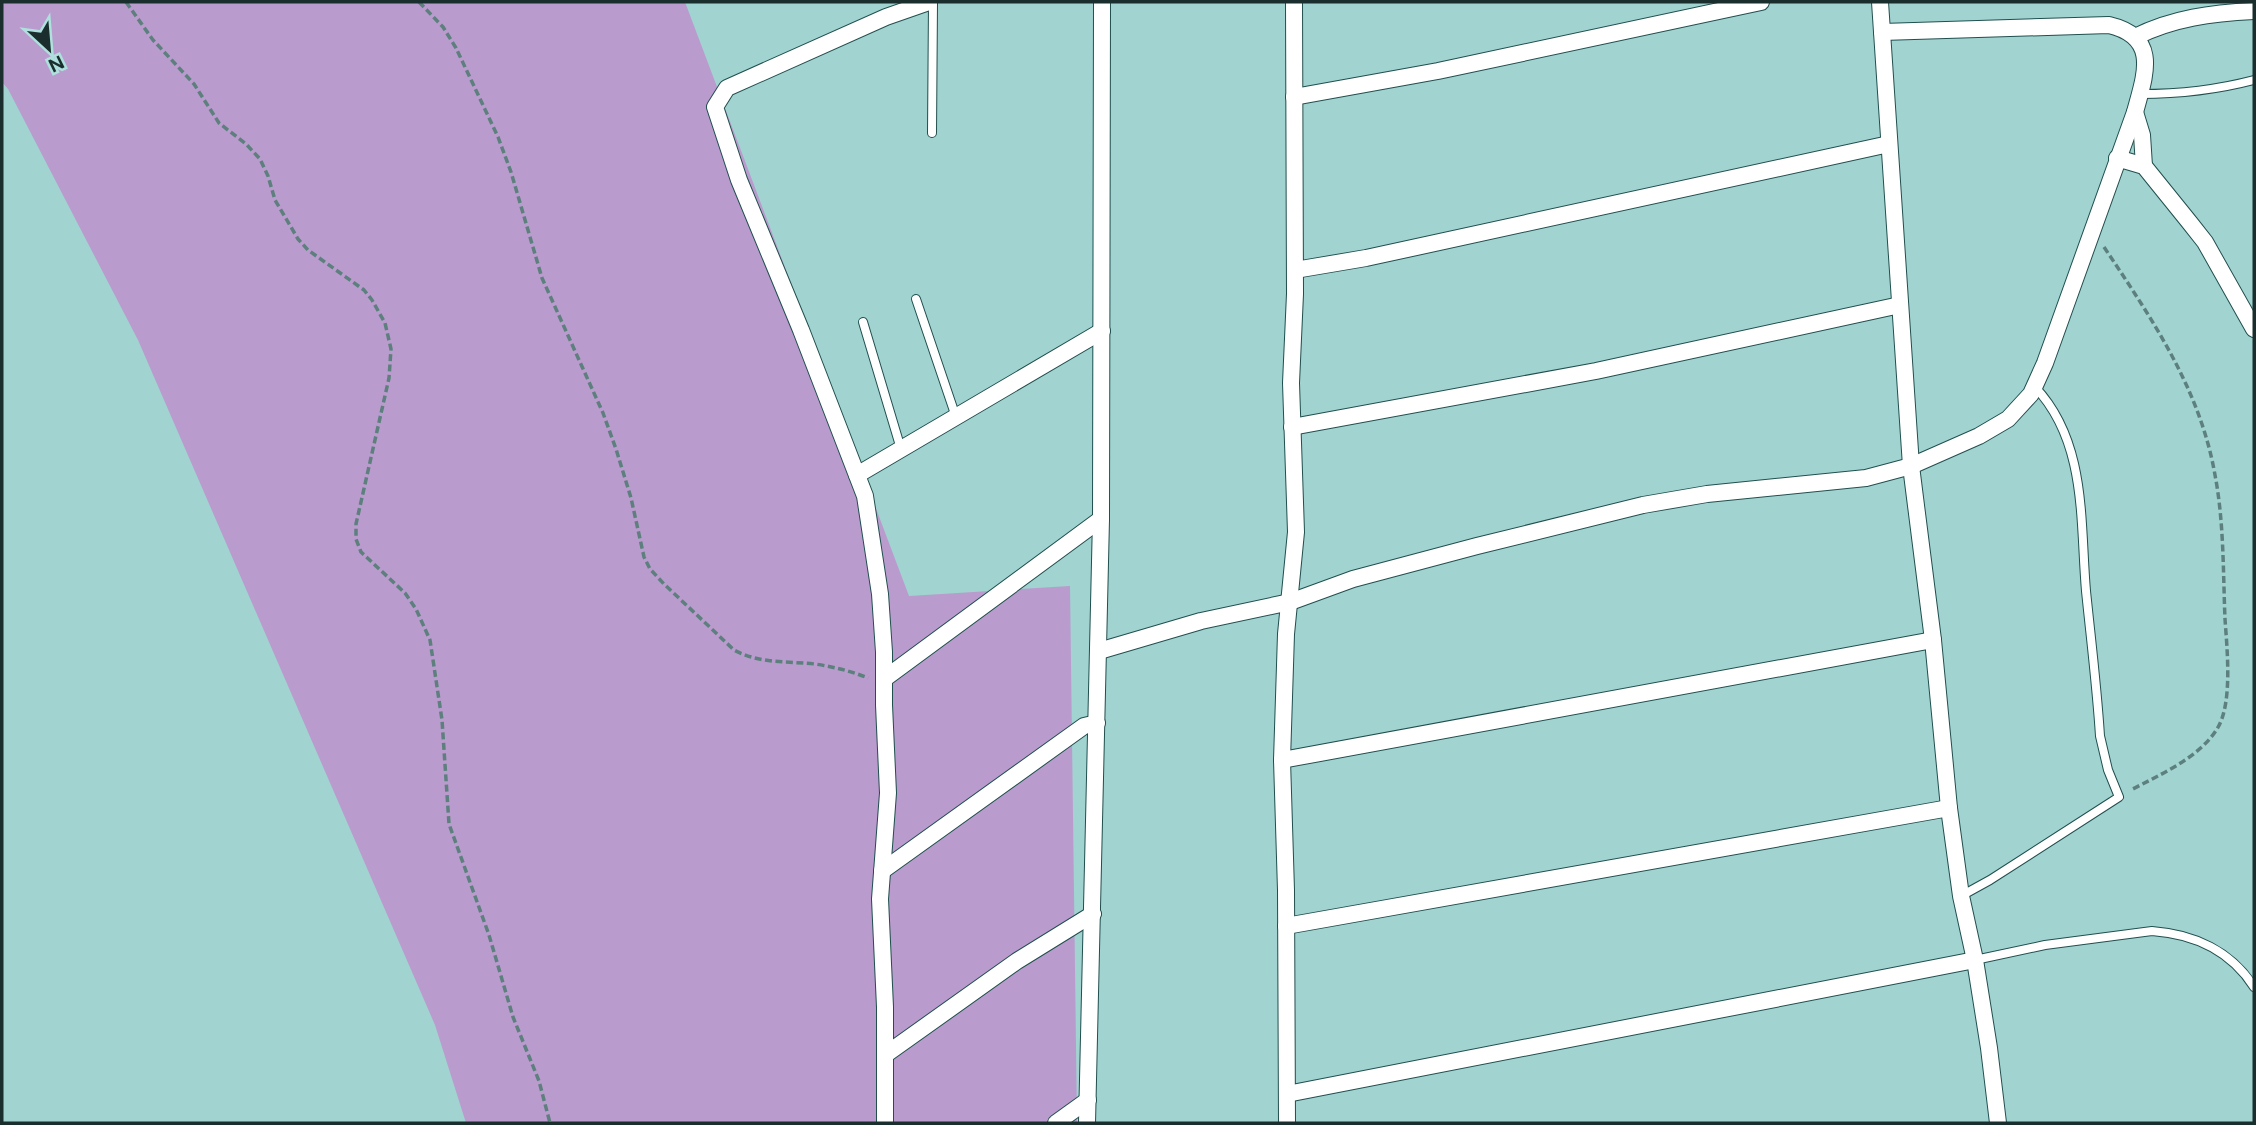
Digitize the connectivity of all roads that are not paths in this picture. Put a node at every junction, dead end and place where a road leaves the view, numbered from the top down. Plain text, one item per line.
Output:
1 (931, 2) edge
2 (1102, 2) edge
3 (1294, 2) edge
4 (1761, 2) edge
5 (1880, 2) edge
6 (2254, 10) edge
7 (1882, 32) junction
8 (2135, 37) junction
9 (2254, 80) edge
10 (2140, 94) junction
11 (1294, 97) junction
12 (2135, 111) junction
13 (932, 133) dead end
14 (1889, 144) junction
15 (2117, 158) junction
16 (2144, 166) junction
17 (1295, 270) junction
18 (916, 299) dead end
19 (1900, 305) junction
20 (863, 322) dead end
21 (2254, 329) edge
22 (1102, 331) junction
23 (2035, 387) junction
24 (956, 417) junction
25 (1292, 427) junction
26 (901, 449) junction
27 (1911, 466) junction
28 (857, 475) junction
29 (1101, 519) junction
30 (1290, 603) junction
31 (1933, 640) junction
32 (1099, 651) junction
33 (884, 679) junction
34 (1097, 723) junction
35 (1282, 760) junction
36 (1949, 808) junction
37 (882, 871) junction
38 (1961, 896) junction
39 (1093, 914) junction
40 (1286, 926) junction
41 (1975, 960) junction
42 (2254, 987) edge
43 (885, 1055) junction
44 (1287, 1094) junction
45 (1088, 1100) junction
46 (885, 1123) edge
47 (1056, 1123) edge
48 (1087, 1123) edge
49 (1287, 1123) edge
50 (1998, 1123) edge

1 - 13 lane
1 - 28 street
2 - 22 street
3 - 11 street
4 - 11 street
5 - 7 street
6 - 8 street
7 - 8 street
7 - 14 street
8 - 10 street
9 - 10 lane
10 - 12 street
11 - 17 street
12 - 15 street
12 - 16 street
14 - 17 street
14 - 19 street
15 - 16 street
15 - 23 street
16 - 21 street
17 - 25 street
18 - 24 lane
19 - 25 street
19 - 27 street
20 - 26 lane
22 - 24 street
22 - 29 street
23 - 27 street
23 - 38 lane
24 - 26 street
25 - 30 street
26 - 28 street
27 - 30 street
27 - 31 street
28 - 33 street
29 - 32 street
29 - 33 street
30 - 32 street
30 - 35 street
31 - 35 street
31 - 36 street
32 - 34 street
33 - 37 street
34 - 37 street
34 - 39 street
35 - 40 street
36 - 38 street
36 - 40 street
37 - 43 street
38 - 41 street
39 - 43 street
39 - 45 street
40 - 44 street
41 - 42 lane
41 - 44 street
41 - 50 street
43 - 46 street
44 - 49 street
45 - 47 street
45 - 48 street

